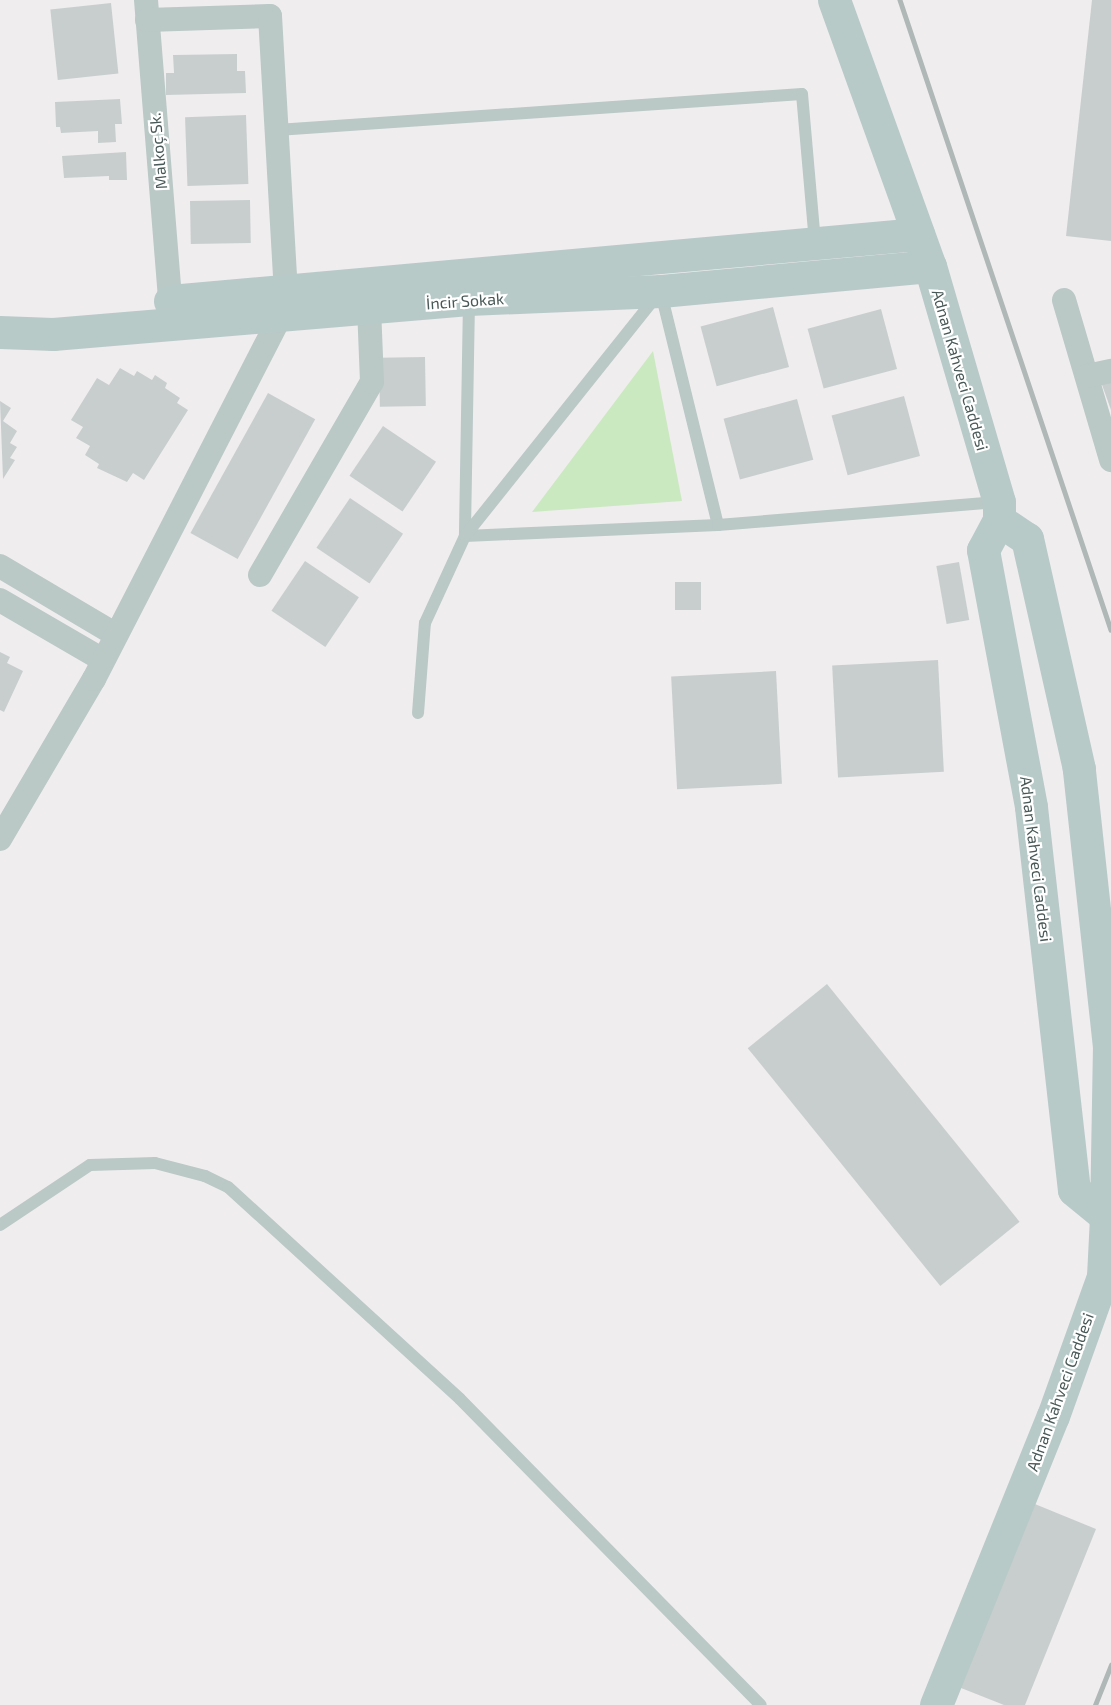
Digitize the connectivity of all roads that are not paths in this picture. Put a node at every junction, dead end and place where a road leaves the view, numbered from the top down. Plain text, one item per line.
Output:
1 (834, 0) edge
2 (146, 10) edge
3 (277, 130) junction
4 (918, 234) junction
5 (816, 244) junction
6 (930, 266) junction
7 (661, 291) junction
8 (469, 299) junction
9 (1064, 300) dead end
10 (170, 302) junction
11 (284, 303) junction
12 (369, 308) junction
13 (0, 318) edge
14 (0, 332) edge
15 (1111, 371) edge
16 (1087, 376) junction
17 (1111, 460) edge
18 (999, 511) junction
19 (718, 525) junction
20 (465, 536) junction
21 (0, 566) edge
22 (261, 575) dead end
23 (0, 600) edge
24 (116, 635) junction
25 (103, 660) junction
26 (418, 713) dead end
27 (0, 839) edge
28 (1109, 1216) edge
29 (0, 1225) edge
30 (761, 1705) edge
31 (936, 1705) edge

1 - 4 main road, Adnan Kahveci Caddesi
2 - 3 street
2 - 10 street, Malkoç Sk.
3 - 5 lane
3 - 11 street
4 - 5 main road, İncir Sokak
4 - 6 main road, Adnan Kahveci Caddesi
5 - 11 main road, İncir Sokak
6 - 7 main road, İncir Sokak
6 - 18 main road, Adnan Kahveci Caddesi
7 - 8 main road, İncir Sokak
7 - 19 lane
7 - 20 lane
8 - 12 main road, İncir Sokak
8 - 20 lane
9 - 16 street
10 - 11 main road, İncir Sokak
10 - 13 main road, İncir Sokak
11 - 12 main road, İncir Sokak
11 - 14 main road, İncir Sokak
11 - 24 street
12 - 22 street
15 - 16 street
16 - 17 street
18 - 19 lane
18 - 28 main road
18 - 28 main road, Adnan Kahveci Caddesi
19 - 20 lane
20 - 26 lane
21 - 24 street
23 - 25 street
24 - 25 street
25 - 27 street
28 - 31 main road, Adnan Kahveci Caddesi
29 - 30 lane

